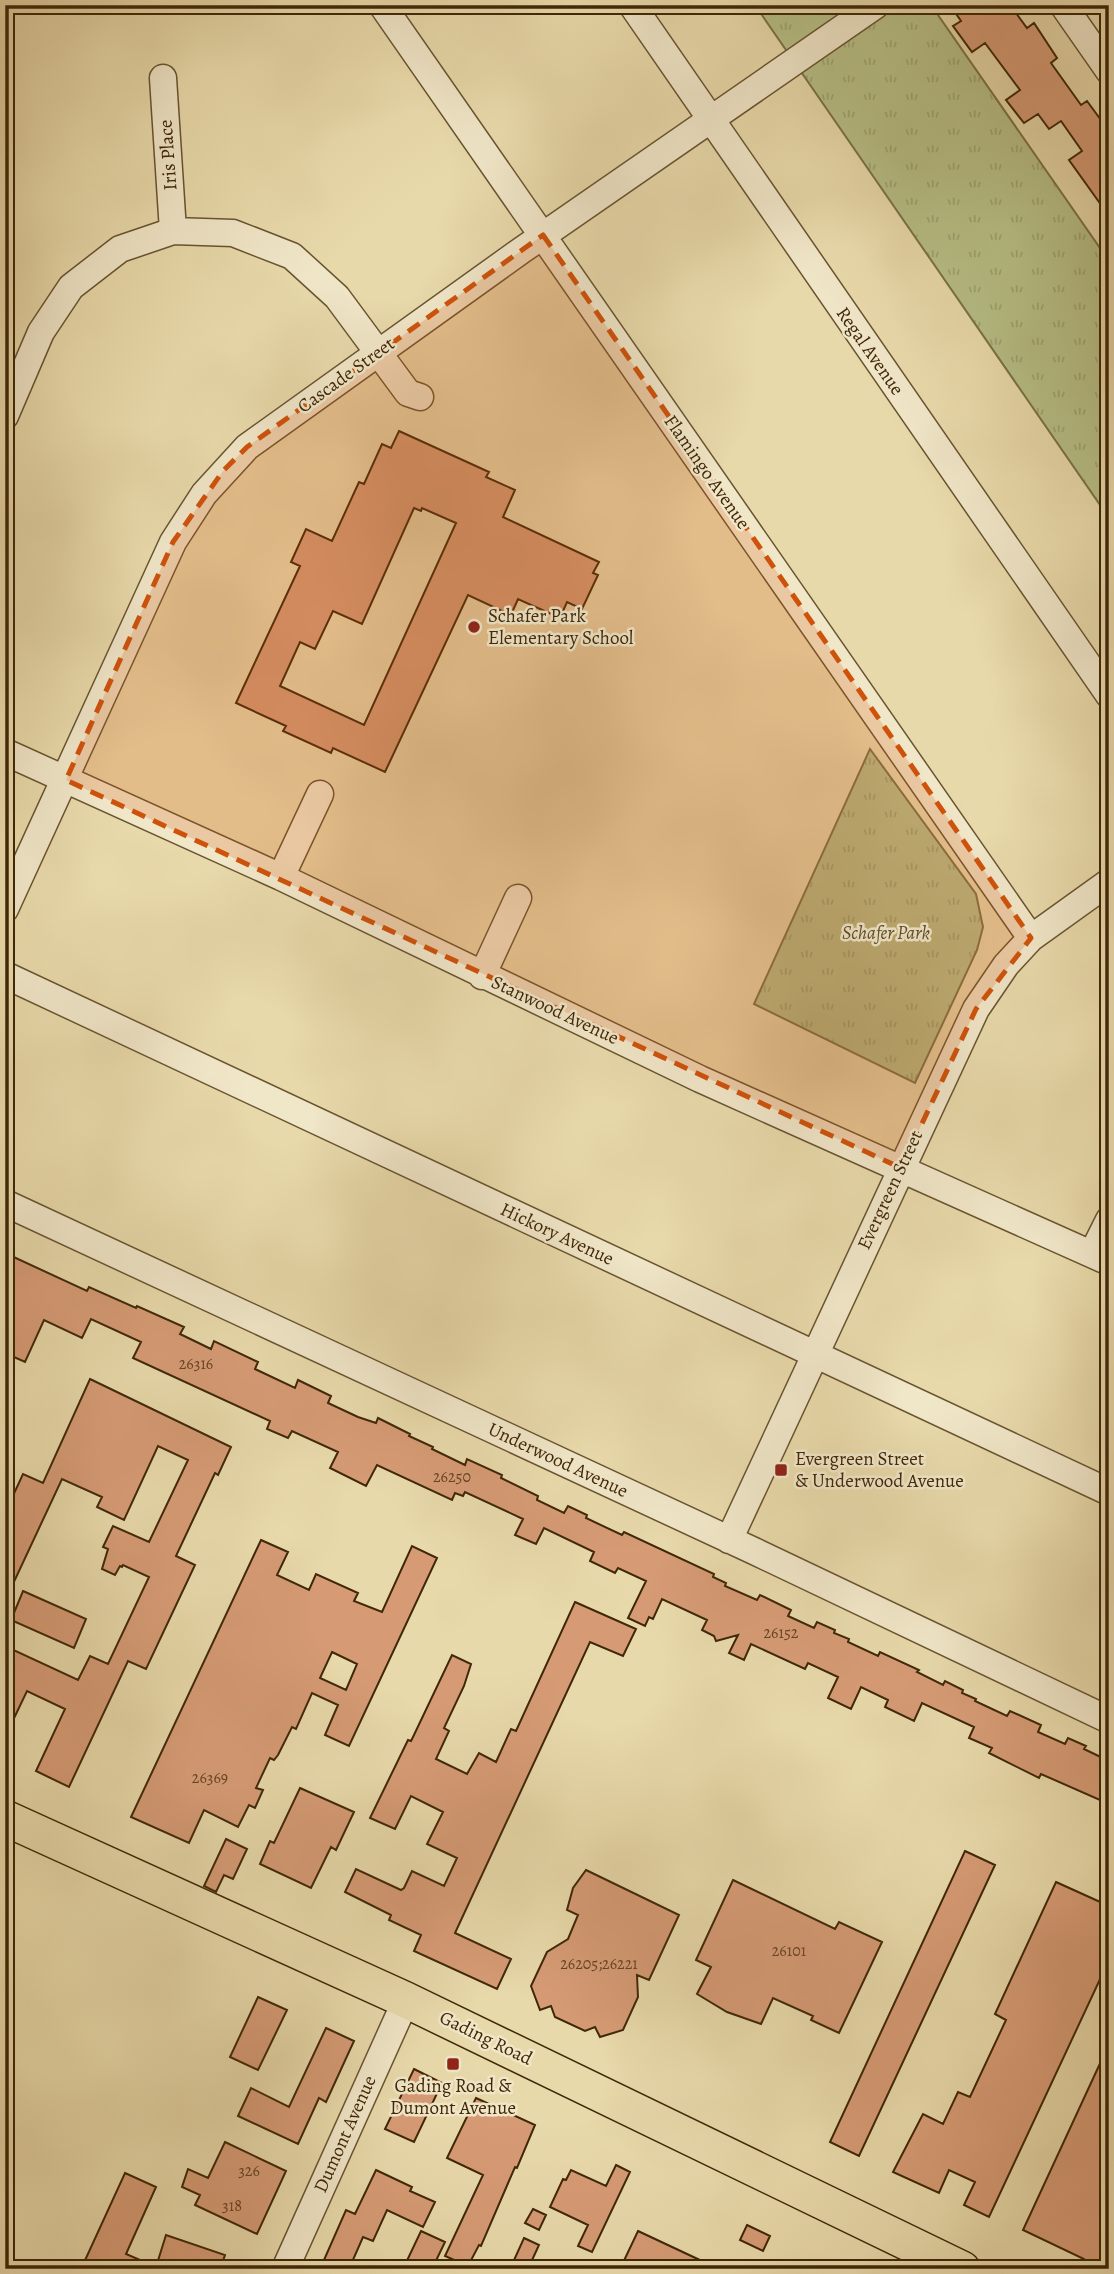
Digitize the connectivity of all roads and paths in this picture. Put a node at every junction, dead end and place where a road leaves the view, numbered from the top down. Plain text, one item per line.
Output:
1 (382, 5) edge
2 (632, 5) edge
3 (876, 5) edge
4 (1063, 5) edge
5 (1109, 71) edge
6 (163, 78) dead end
7 (710, 120) junction
8 (173, 231) junction
9 (542, 235) junction
10 (376, 352) junction
11 (420, 397) dead end
12 (5, 416) edge
13 (1109, 695) edge
14 (5, 752) edge
15 (66, 780) junction
16 (320, 794) dead end
17 (281, 877) junction
18 (1109, 882) edge
19 (518, 898) dead end
20 (5, 909) edge
21 (1031, 938) junction
22 (5, 975) edge
23 (482, 976) junction
24 (901, 1168) junction
25 (5, 1203) edge
26 (1109, 1220) edge
27 (1101, 1258) edge
28 (814, 1354) junction
29 (1109, 1492) edge
30 (729, 1540) junction
31 (1109, 1720) edge
32 (5, 1818) edge
33 (406, 2000) junction
34 (285, 2269) edge
35 (962, 2269) edge

1 - 9 street, Flamingo Avenue
2 - 7 street, Regal Avenue
3 - 7 street, Cascade Street
4 - 5 street
6 - 8 street, Iris Place
7 - 9 street, Cascade Street
7 - 13 street, Regal Avenue
8 - 10 street
8 - 12 street
9 - 10 street, Cascade Street
9 - 21 street, Flamingo Avenue
10 - 11 street
10 - 15 street, Cascade Street
14 - 15 street, Stanwood Avenue
15 - 17 street, Stanwood Avenue
15 - 20 street, Cascade Street
16 - 17 street
17 - 23 street, Stanwood Avenue
18 - 21 street, Evergreen Street
19 - 23 street
21 - 24 street, Evergreen Street
22 - 28 street, Hickory Avenue
23 - 24 street, Stanwood Avenue
24 - 27 street, Stanwood Avenue
24 - 28 street, Evergreen Street
25 - 30 street, Underwood Avenue
26 - 27 street
28 - 29 street, Hickory Avenue
28 - 30 street, Evergreen Street
30 - 31 street, Underwood Avenue
32 - 33 main road, Gading Road
33 - 34 street, Dumont Avenue
33 - 35 main road, Gading Road

